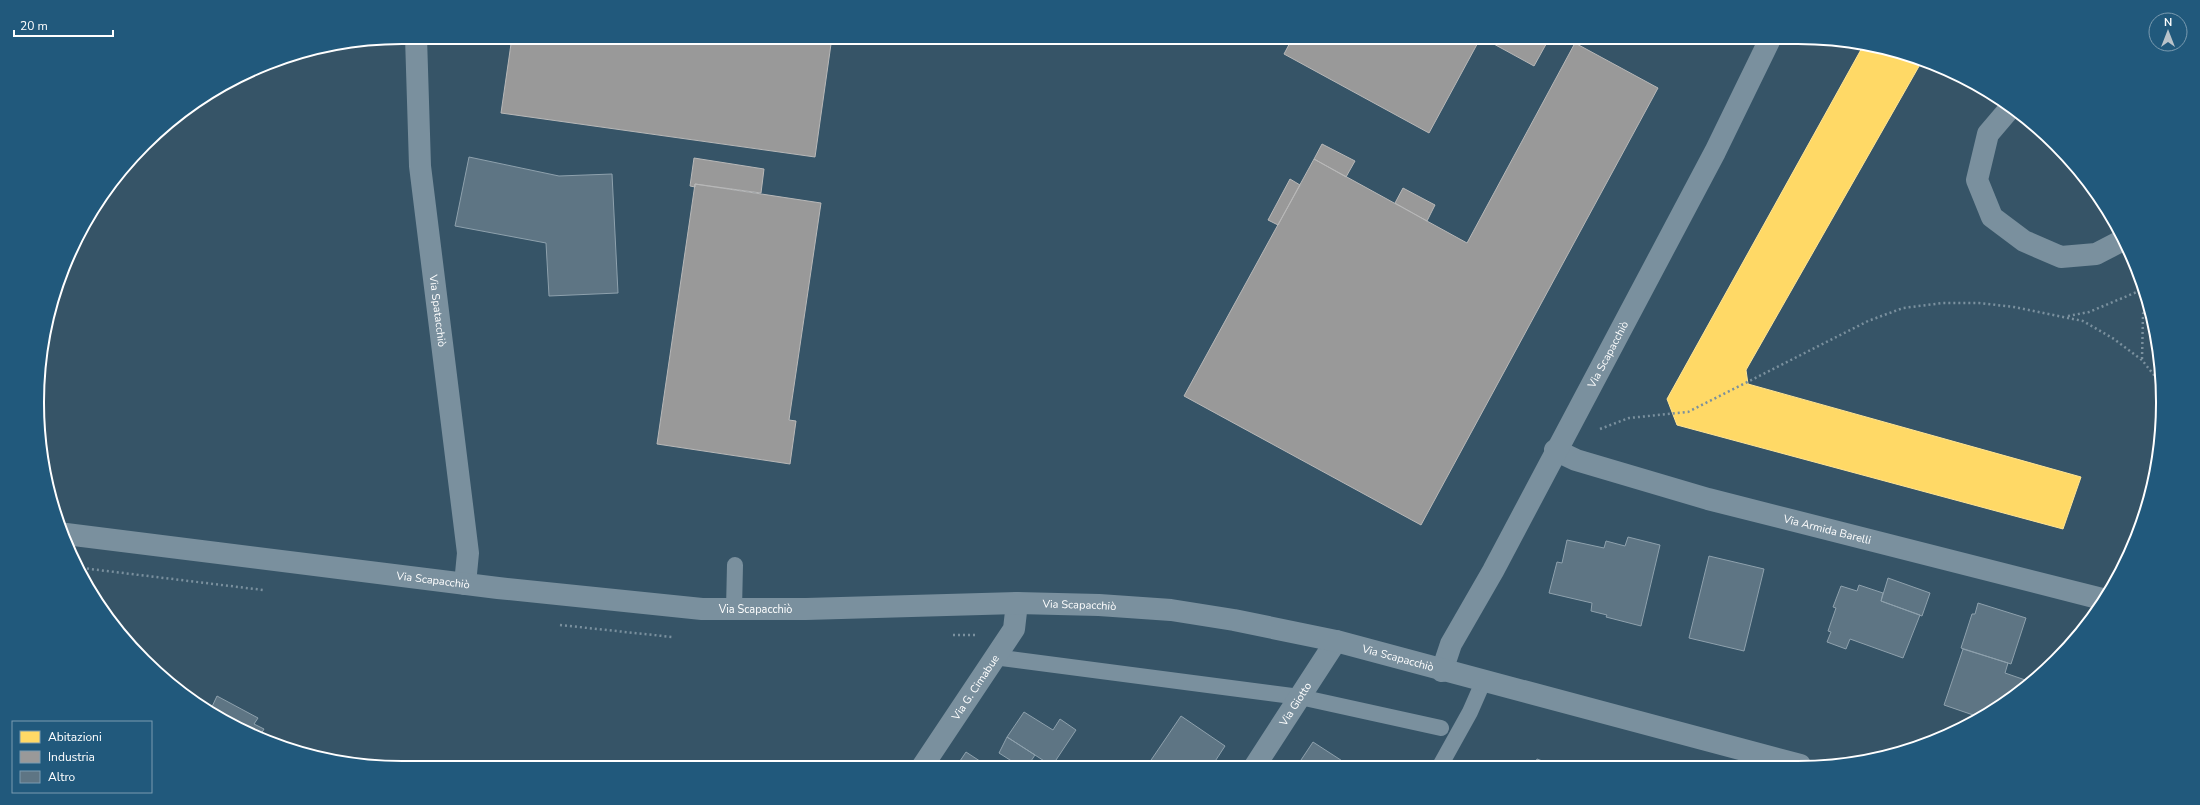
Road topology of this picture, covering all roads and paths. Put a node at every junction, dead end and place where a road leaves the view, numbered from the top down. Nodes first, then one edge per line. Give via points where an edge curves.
1 (416, 44) edge
2 (1768, 44) edge
3 (2007, 111) edge
4 (2118, 242) edge
5 (2138, 291) edge
6 (2144, 311) edge
7 (2065, 316) junction
8 (2142, 360) junction
9 (2155, 376) edge
10 (1555, 450) junction
11 (1576, 460) junction
12 (69, 534) edge
13 (735, 565) dead end
14 (465, 584) junction
15 (2098, 598) edge
16 (1017, 603) junction
17 (734, 609) junction
18 (1336, 642) junction
19 (994, 657) junction
20 (1442, 670) junction
21 (1484, 680) junction
22 (1300, 697) junction
23 (1441, 728) dead end
24 (926, 761) edge
25 (1258, 761) edge
26 (1443, 761) edge
27 (1785, 761) edge

1 - 14 street, Via Spatacchiò via 420,166 468,553
2 - 10 street, Via Scapacchiò via 1715,152
3 - 4 street via 1988,134 1977,180 1992,217 2024,241 2061,257 2096,254
5 - 7 path via 2089,312
6 - 8 path
7 - 8 path via 2083,320
7 - 11 path via 1980,303 1943,303 1903,308 1868,320 1688,412 1630,418 1586,434
8 - 9 path
10 - 11 street, Via Armida Barelli
10 - 20 street, Via Scapacchiò via 1493,571 1451,644
11 - 15 street, Via Armida Barelli via 1708,498
12 - 14 street, Via Scapacchiò
13 - 17 lane
14 - 17 street, Via Scapacchiò via 702,609
16 - 17 street, Via Scapacchiò
16 - 18 street, Via Scapacchiò via 1171,610 1234,620
16 - 19 street, Via G. Cimabue via 1014,629
18 - 20 street, Via Scapacchiò
18 - 22 street, Via Giotto
19 - 22 lane
19 - 24 street, Via G. Cimabue
20 - 21 street, Via Scapacchiò
21 - 26 lane via 1470,712
21 - 27 street, Via Scapacchiò
22 - 23 lane
22 - 25 street, Via Giotto

